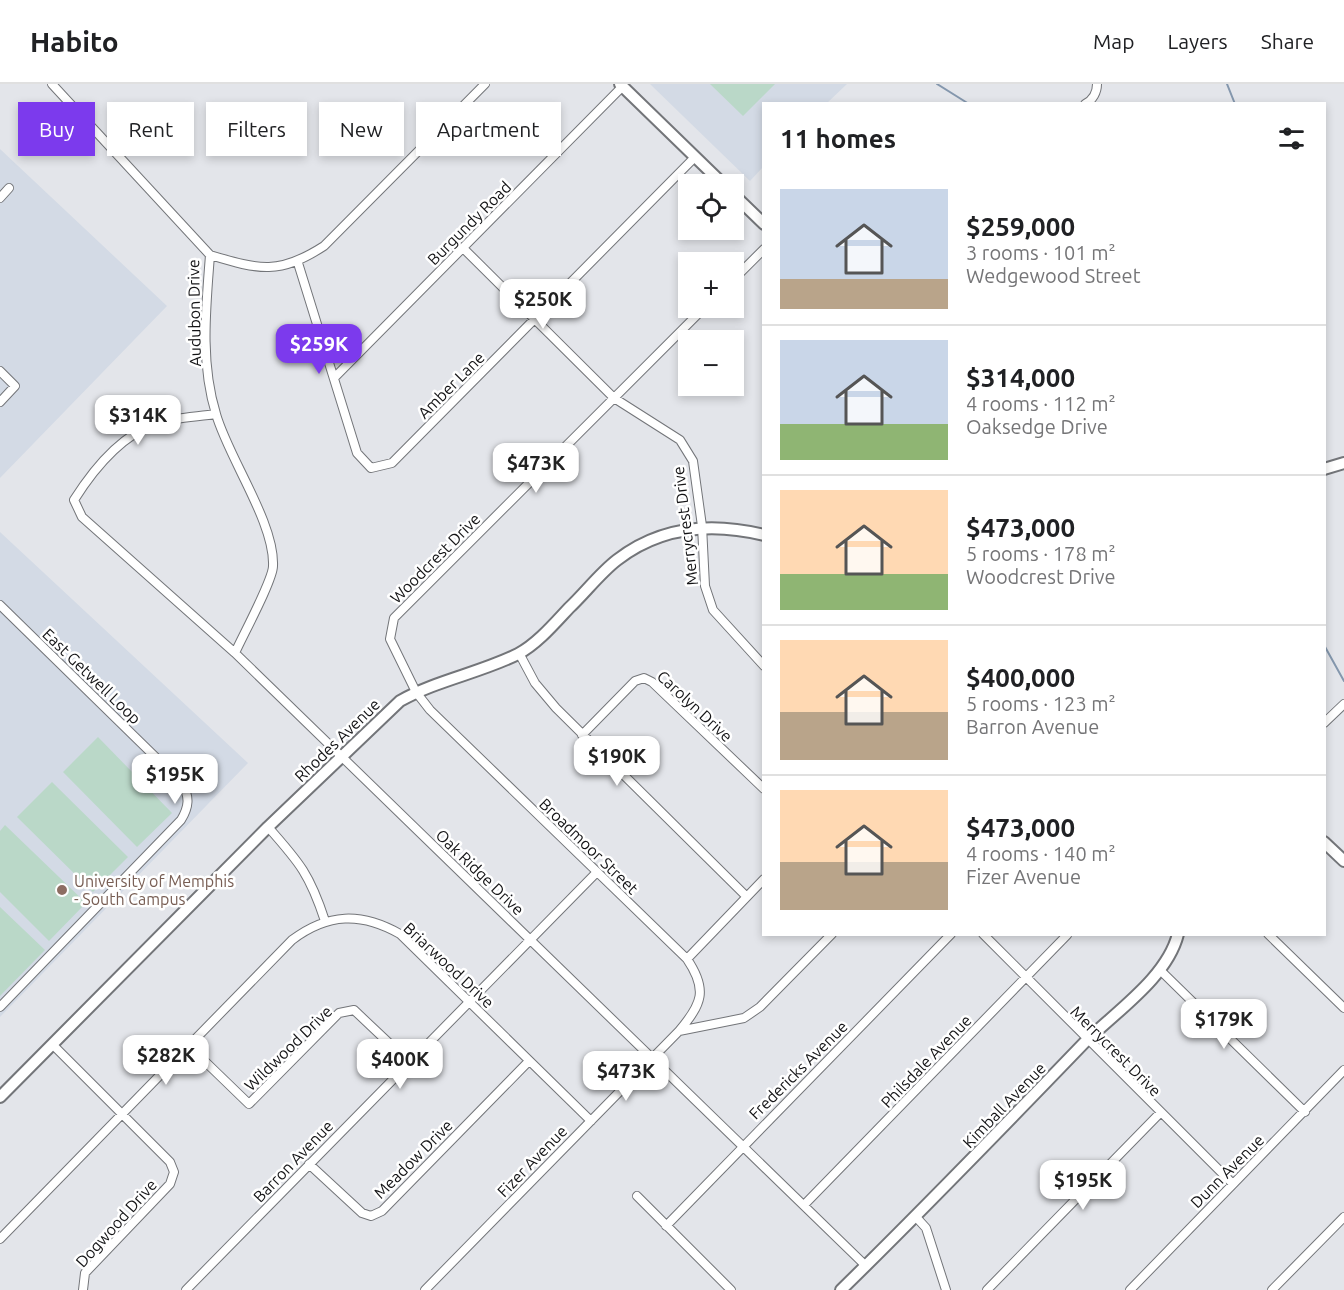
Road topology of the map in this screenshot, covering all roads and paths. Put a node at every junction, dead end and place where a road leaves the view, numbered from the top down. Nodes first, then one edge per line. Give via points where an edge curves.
1 (52, 84) edge
2 (485, 84) edge
3 (622, 85) edge
4 (1097, 87) edge
5 (1090, 102) edge
6 (696, 157) junction
7 (713, 174) edge
8 (9, 189) dead end
9 (0, 198) edge
10 (744, 205) edge
11 (762, 222) edge
12 (463, 248) junction
13 (762, 251) edge
14 (210, 255) junction
15 (298, 263) junction
16 (744, 269) edge
17 (694, 318) edge
18 (535, 320) junction
19 (0, 371) edge
20 (334, 378) junction
21 (614, 398) junction
22 (0, 402) edge
23 (216, 414) junction
24 (1344, 463) edge
25 (1326, 469) edge
26 (702, 526) junction
27 (762, 535) edge
28 (0, 605) edge
29 (235, 653) junction
30 (519, 653) junction
31 (762, 664) edge
32 (416, 692) junction
33 (1343, 704) edge
34 (1326, 721) edge
35 (582, 735) junction
36 (342, 756) junction
37 (762, 787) edge
38 (268, 827) junction
39 (1326, 844) edge
40 (1344, 861) edge
41 (597, 872) junction
42 (762, 881) edge
43 (746, 896) junction
44 (325, 921) junction
45 (830, 936) edge
46 (949, 936) edge
47 (985, 936) edge
48 (1066, 936) edge
49 (1178, 936) edge
50 (1270, 936) edge
51 (531, 940) junction
52 (687, 959) junction
53 (1160, 970) junction
54 (1025, 978) junction
55 (468, 1000) junction
56 (0, 1007) edge
57 (1344, 1008) edge
58 (679, 1031) junction
59 (1087, 1041) junction
60 (53, 1045) junction
61 (188, 1045) junction
62 (652, 1057) junction
63 (529, 1061) junction
64 (409, 1062) junction
65 (1344, 1070) edge
66 (0, 1097) edge
67 (122, 1112) junction
68 (1305, 1112) junction
69 (1160, 1113) junction
70 (591, 1120) junction
71 (742, 1146) junction
72 (309, 1164) junction
73 (1233, 1184) junction
74 (637, 1196) dead end
75 (804, 1205) junction
76 (916, 1217) junction
77 (1344, 1217) edge
78 (666, 1226) junction
79 (0, 1239) edge
80 (866, 1266) junction
81 (83, 1290) edge
82 (186, 1290) edge
83 (425, 1290) edge
84 (731, 1290) edge
85 (841, 1290) edge
86 (946, 1290) edge
87 (987, 1290) edge
88 (1130, 1290) edge
89 (1272, 1290) edge

1 - 14 street, Audubon Drive
2 - 15 street via 324,246
3 - 6 main road
3 - 12 street, Burgundy Road
4 - 5 street
6 - 7 main road
6 - 18 street, Amber Lane
8 - 9 street
10 - 11 main road
12 - 18 street, Merrycrest Drive
12 - 20 street, Burgundy Road
13 - 16 street
14 - 15 street via 252,267
14 - 23 street, Audubon Drive via 205,327
15 - 20 street
17 - 21 street, Woodcrest Drive
18 - 20 street, Amber Lane via 392,463 371,468 357,453
18 - 21 street, Merrycrest Drive
19 - 22 street via 15,386
21 - 26 street, Merrycrest Drive via 680,440 693,461
21 - 32 street, Woodcrest Drive via 394,618 390,639
23 - 29 street, Audubon Drive via 271,542 273,568
23 - 29 street, Oak Ridge Drive via 156,423 129,436 88,478 74,500 82,517
24 - 25 main road
26 - 27 main road, Rhodes Avenue via 741,529
26 - 30 main road, Rhodes Avenue via 649,540 617,560 552,626
26 - 31 street, Merrycrest Drive via 705,586 713,610
28 - 56 street, East Getwell Loop via 182,783 188,801 182,820
29 - 36 street, Oak Ridge Drive
30 - 32 main road, Rhodes Avenue
30 - 35 street via 535,683
32 - 36 main road, Rhodes Avenue via 383,715
32 - 41 street, Broadmoor Street
33 - 34 street
35 - 37 street, Carolyn Drive via 635,681 644,678
35 - 43 street
36 - 38 main road, Rhodes Avenue
36 - 51 street, Oak Ridge Drive
38 - 44 street via 312,881
38 - 60 main road, Rhodes Avenue
39 - 40 main road
41 - 51 street, Barron Avenue
41 - 52 street, Broadmoor Street
42 - 43 street
43 - 52 street
44 - 55 street, Briarwood Drive via 356,918 390,928
44 - 61 street via 292,940
45 - 58 street via 760,1007 744,1017
46 - 71 street, Fredericks Avenue
47 - 54 street, Merrycrest Drive
48 - 54 street, Philsdale Avenue
49 - 53 main road, Kimball Avenue via 1174,950
50 - 57 street
51 - 55 street, Barron Avenue
51 - 62 street, Oak Ridge Drive
52 - 58 street, Broadmoor Street via 698,976 701,990 694,1013
53 - 59 main road, Kimball Avenue
53 - 68 street
54 - 59 street, Merrycrest Drive
54 - 75 street, Philsdale Avenue
55 - 63 street, Briarwood Drive
55 - 64 street, Barron Avenue
58 - 62 street, Fizer Avenue
59 - 69 street, Merrycrest Drive
59 - 76 main road, Kimball Avenue
60 - 66 main road, Rhodes Avenue
60 - 67 street, Dogwood Drive
61 - 64 street, Wildwood Drive via 249,1104 339,1013 354,1010
61 - 67 street
62 - 70 street, Fizer Avenue
62 - 71 street, Oak Ridge Drive
63 - 70 street, Briarwood Drive
63 - 72 street, Meadow Drive via 382,1211 371,1216 362,1213
64 - 72 street, Barron Avenue
65 - 68 street, Dunn Avenue
67 - 79 street
67 - 81 street, Dogwood Drive via 170,1162 174,1172 170,1184 85,1273
68 - 73 street, Dunn Avenue
69 - 73 street, Merrycrest Drive
69 - 87 street
70 - 83 street, Fizer Avenue
71 - 75 street, Oak Ridge Drive
71 - 78 street, Fredericks Avenue
72 - 82 street, Barron Avenue
73 - 88 street, Dunn Avenue
74 - 78 street
75 - 80 street, Oak Ridge Drive
76 - 80 main road, Kimball Avenue
76 - 86 street via 926,1228
77 - 89 street
78 - 84 street
80 - 85 main road, Kimball Avenue

